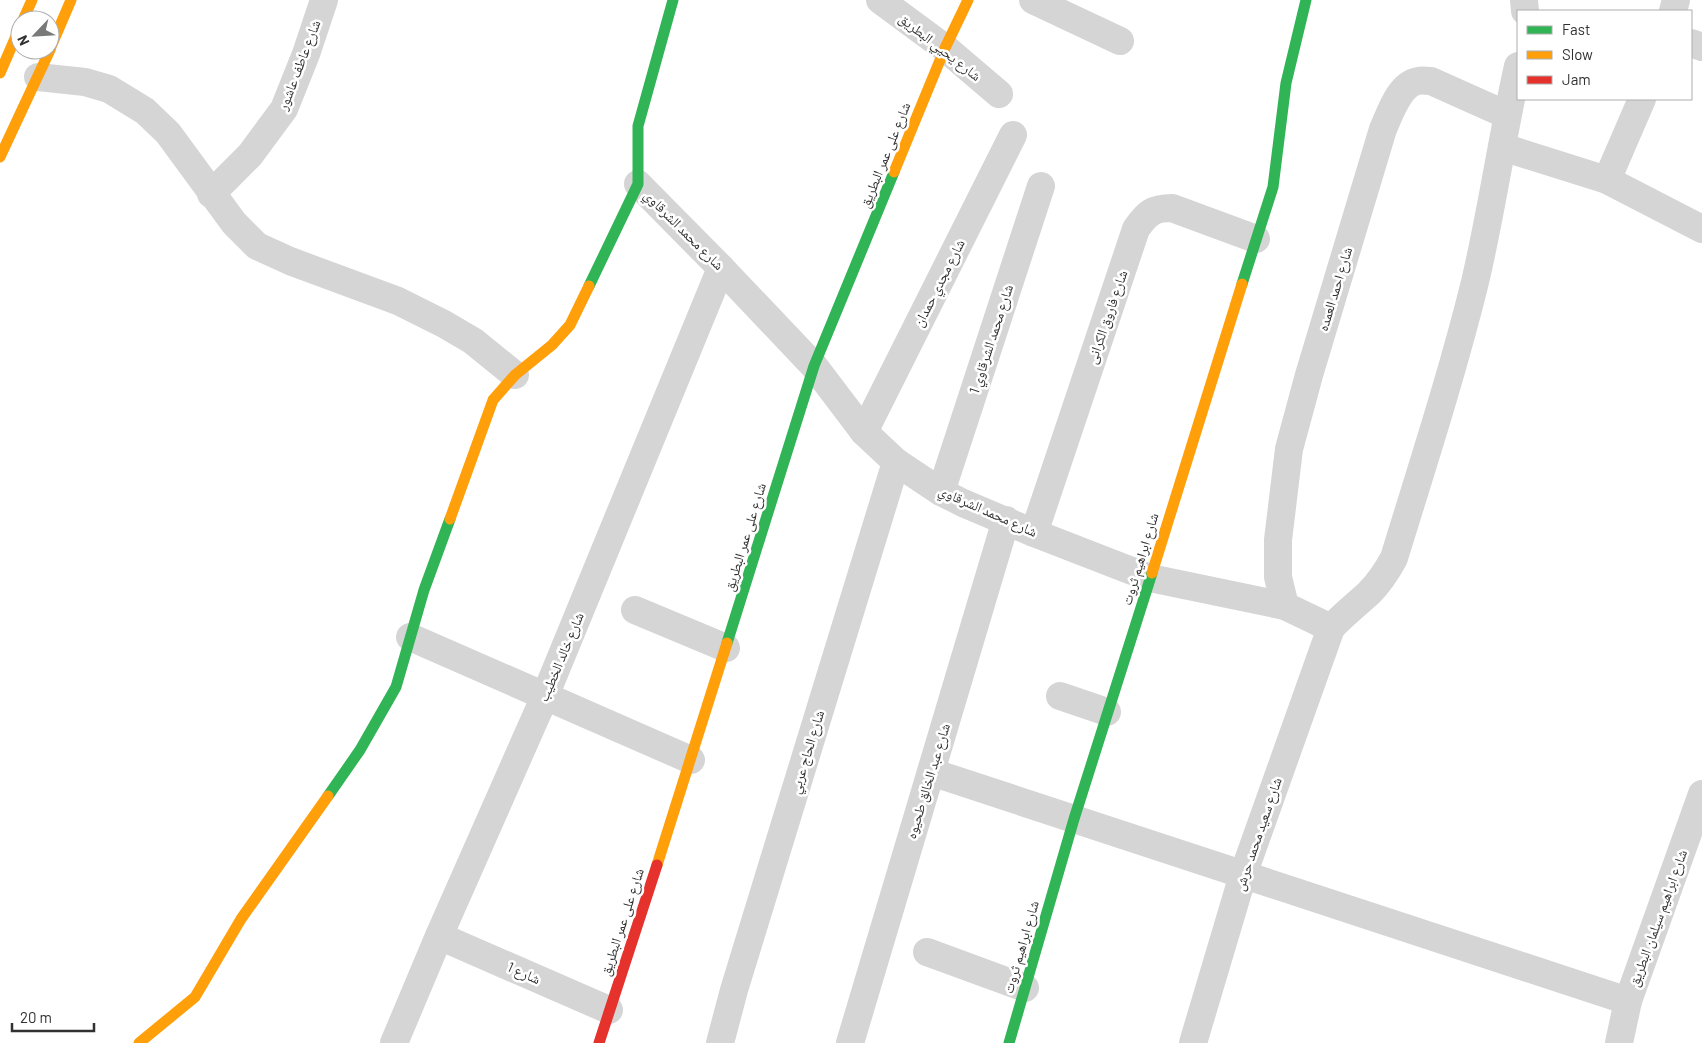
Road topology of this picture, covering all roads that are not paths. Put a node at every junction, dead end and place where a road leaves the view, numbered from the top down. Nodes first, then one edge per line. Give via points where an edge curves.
1 (71, 0) edge
2 (324, 0) edge
3 (673, 0) edge
4 (880, 0) edge
5 (968, 0) edge
6 (1033, 0) edge
7 (1306, 0) edge
8 (60, 26) edge
9 (1120, 41) dead end
10 (945, 48) junction
11 (10, 50) edge
12 (46, 60) edge
13 (1517, 70) edge
14 (0, 73) edge
15 (38, 77) junction
16 (999, 94) dead end
17 (1642, 100) edge
18 (1507, 115) junction
19 (1013, 135) dead end
20 (1502, 147) junction
21 (0, 157) edge
22 (1607, 180) junction
23 (638, 184) junction
24 (1041, 186) dead end
25 (211, 194) junction
26 (1702, 228) edge
27 (1256, 239) junction
28 (721, 268) junction
29 (814, 366) junction
30 (514, 375) junction
31 (864, 432) junction
32 (896, 462) junction
33 (941, 492) junction
34 (1006, 520) junction
35 (1034, 533) junction
36 (1150, 578) junction
37 (1285, 606) junction
38 (635, 610) dead end
39 (1332, 628) junction
40 (410, 637) junction
41 (726, 648) junction
42 (545, 696) junction
43 (1060, 696) dead end
44 (1108, 712) junction
45 (691, 760) junction
46 (931, 772) junction
47 (1702, 794) edge
48 (1074, 819) junction
49 (1243, 874) junction
50 (439, 936) junction
51 (927, 952) dead end
52 (1025, 988) junction
53 (1628, 1001) junction
54 (609, 1010) junction
55 (139, 1043) edge
56 (394, 1043) edge
57 (599, 1043) edge
58 (720, 1043) edge
59 (850, 1043) edge
60 (1009, 1043) edge
61 (1193, 1043) edge
62 (1619, 1043) edge

1 - 8 main road
2 - 25 street, شارع عاطف عاشور via 284,109 250,155
3 - 23 main road via 638,126
4 - 10 street, شارع يحيي البطريق
5 - 10 main road, شارع على عمر البطريق
6 - 9 street
7 - 27 main road, شارع ابراهيم ثروت via 1286,82 1273,187
10 - 16 street, شارع يحيي البطريق
10 - 29 main road, شارع على عمر البطريق
11 - 14 main road
12 - 15 main road
13 - 18 street
15 - 21 main road
15 - 25 street via 85,82 109,89 145,111 168,133
17 - 22 street
18 - 20 street
18 - 37 street, شارع احمد العمده via 1430,81 1417,81 1404,89 1383,129 1289,449 1278,540 1278,577
19 - 31 street, شارع مجدي حمدان
20 - 22 street
20 - 39 street via 1470,300 1442,404 1394,558 1370,592
22 - 26 street
23 - 28 street, شارع محمد الشرقاوي
23 - 30 main road via 570,325
24 - 33 street, شارع محمد الشرقاوي 1
25 - 30 street via 234,224 258,246 398,301 444,324 473,341
27 - 35 street, شارع فاروق الكرانى via 1172,208 1161,208 1146,215 1136,229
27 - 36 main road, شارع ابراهيم ثروت
28 - 29 street, شارع محمد الشرقاوي
28 - 42 street, شارع خالد الخطيب
29 - 31 street, شارع محمد الشرقاوي
29 - 41 main road, شارع على عمر البطريق
30 - 40 main road via 493,400
31 - 32 street, شارع محمد الشرقاوي
32 - 33 street, شارع محمد الشرقاوي
32 - 58 street, شارع الحاج عربي
33 - 34 street, شارع محمد الشرقاوي
34 - 35 street, شارع محمد الشرقاوي
34 - 46 street, شارع عبد الخالق طحيوه
35 - 36 street, شارع محمد الشرقاوي
36 - 37 street, شارع محمد الشرقاوي
36 - 44 main road, شارع ابراهيم ثروت
37 - 39 street, شارع محمد الشرقاوي
38 - 41 street
39 - 49 street, شارع سعيد محمد حرش
40 - 42 street
40 - 55 main road via 396,687 360,750 241,919 195,997
41 - 45 main road, شارع على عمر البطريق
42 - 45 street
42 - 50 street, شارع خالد الخطيب
43 - 44 street
44 - 48 main road, شارع ابراهيم ثروت
45 - 54 main road, شارع على عمر البطريق
46 - 48 street
46 - 59 street, شارع عبد الخالق طحيوه
47 - 53 street, شارع ابراهيم سيلمان البطريق
48 - 49 street
48 - 52 main road, شارع ابراهيم ثروت
49 - 53 street
49 - 61 street, شارع سعيد محمد حرش
50 - 54 street, شارع 1
50 - 56 street, شارع خالد الخطيب
51 - 52 street
52 - 60 main road, شارع ابراهيم ثروت
53 - 62 street, شارع ابراهيم سيلمان البطريق
54 - 57 main road, شارع على عمر البطريق

